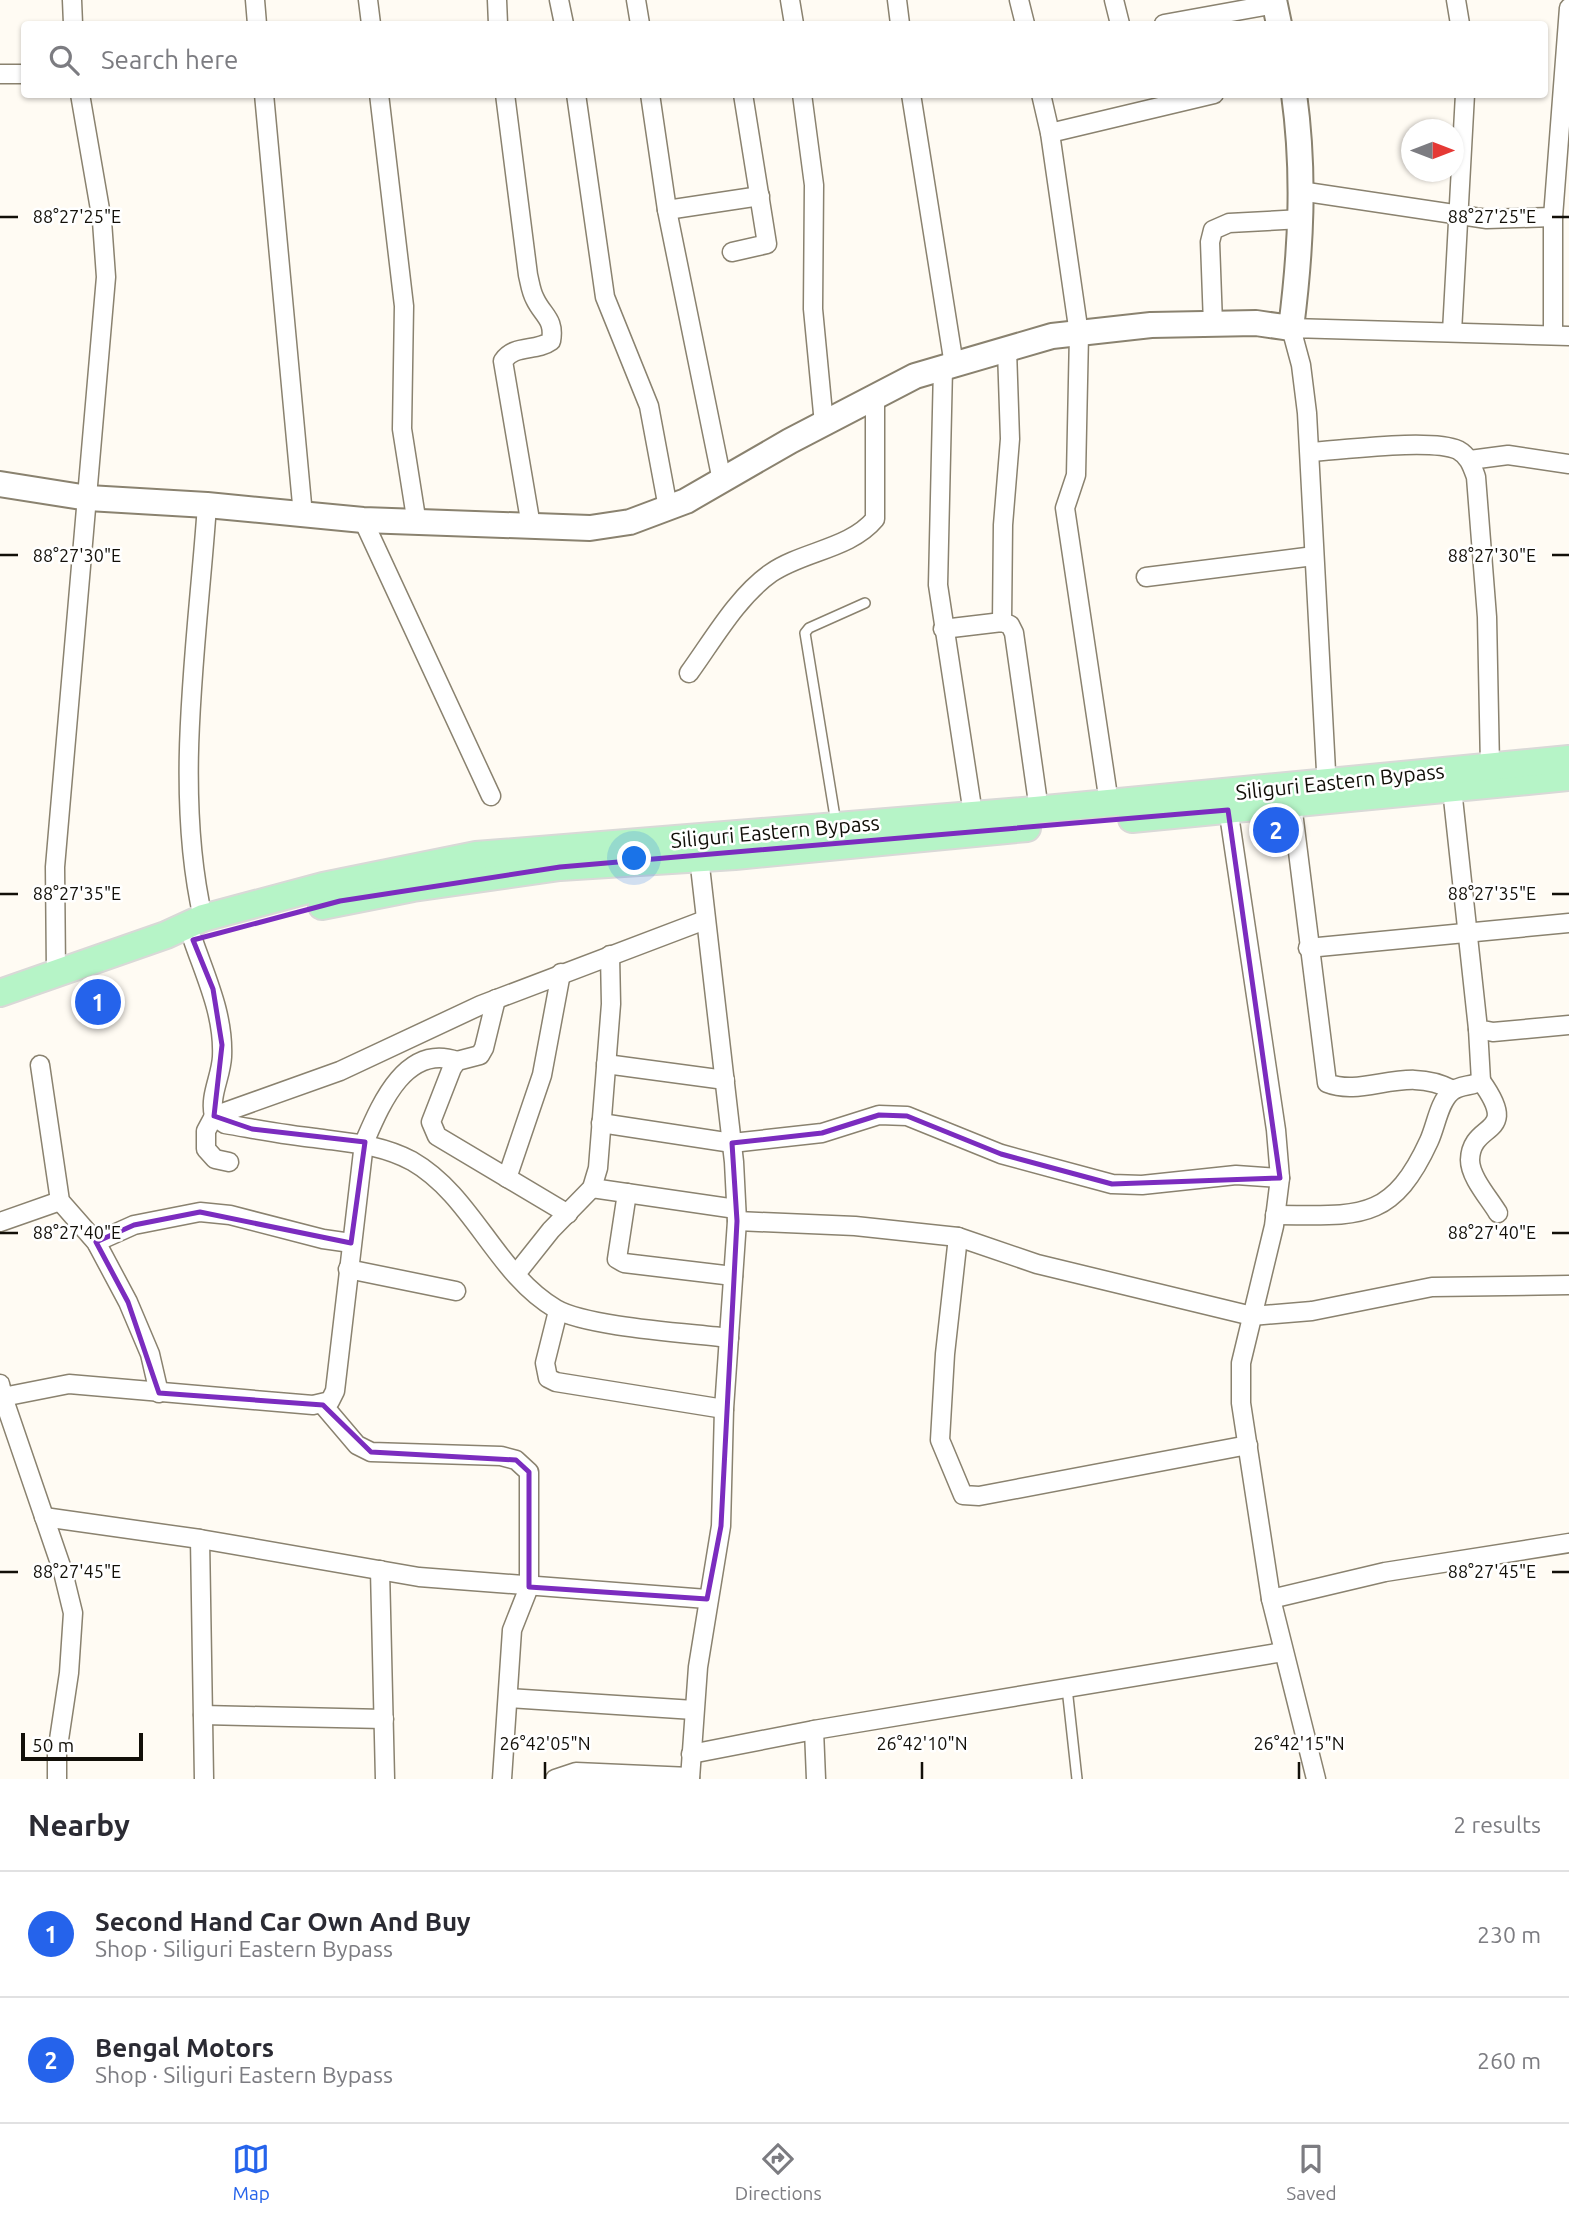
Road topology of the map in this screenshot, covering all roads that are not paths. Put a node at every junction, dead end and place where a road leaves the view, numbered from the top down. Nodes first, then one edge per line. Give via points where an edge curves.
1 (72, 0) edge
2 (255, 0) edge
3 (368, 0) edge
4 (497, 0) edge
5 (559, 0) edge
6 (636, 0) edge
7 (790, 0) edge
8 (897, 0) edge
9 (1019, 0) edge
10 (1114, 0) edge
11 (1456, 0) edge
12 (1569, 8) edge
13 (1276, 10) edge
14 (74, 21) edge
15 (257, 21) edge
16 (371, 21) edge
17 (498, 21) edge
18 (563, 21) edge
19 (640, 21) edge
20 (794, 21) edge
21 (900, 21) edge
22 (1024, 21) edge
23 (1119, 21) edge
24 (1188, 21) edge
25 (1460, 21) edge
26 (21, 74) edge
27 (0, 75) edge
28 (81, 98) edge
29 (264, 98) edge
30 (379, 98) edge
31 (506, 98) edge
32 (577, 98) edge
33 (651, 98) edge
34 (744, 98) edge
35 (803, 98) edge
36 (912, 98) edge
37 (1042, 98) edge
38 (1180, 98) edge
39 (1295, 98) edge
40 (1465, 98) edge
41 (1138, 103) edge
42 (1050, 133) junction
43 (1300, 191) junction
44 (760, 196) junction
45 (667, 210) junction
46 (1458, 215) junction
47 (1553, 217) junction
48 (1302, 219) junction
49 (732, 251) dead end
50 (1213, 324) junction
51 (1291, 328) junction
52 (1452, 332) junction
53 (1079, 334) junction
54 (1561, 336) edge
55 (1007, 350) junction
56 (948, 367) junction
57 (875, 398) junction
58 (824, 424) junction
59 (1310, 452) junction
60 (1470, 460) junction
61 (1569, 464) edge
62 (722, 481) junction
63 (0, 484) edge
64 (88, 499) junction
65 (207, 505) junction
66 (668, 508) junction
67 (303, 515) junction
68 (363, 520) junction
69 (418, 524) junction
70 (531, 526) junction
71 (1314, 556) junction
72 (1146, 577) dead end
73 (865, 603) dead end
74 (1002, 622) junction
75 (943, 629) junction
76 (689, 673) dead end
77 (1569, 759) edge
78 (1490, 766) junction
79 (1569, 777) edge
80 (1452, 789) junction
81 (1327, 791) junction
82 (491, 796) dead end
83 (1227, 801) junction
84 (1110, 803) junction
85 (1292, 804) junction
86 (1039, 810) junction
87 (972, 814) junction
88 (837, 827) junction
89 (698, 847) junction
90 (705, 920) junction
91 (1569, 923) edge
92 (198, 929) junction
93 (1466, 934) junction
94 (1308, 947) junction
95 (610, 955) junction
96 (56, 973) junction
97 (561, 973) junction
98 (0, 993) edge
99 (496, 999) junction
100 (0, 1011) edge
101 (1569, 1025) edge
102 (1478, 1029) junction
103 (457, 1061) junction
104 (606, 1064) junction
105 (40, 1065) dead end
106 (725, 1080) junction
107 (1481, 1082) junction
108 (1453, 1090) junction
109 (214, 1116) junction
110 (601, 1124) junction
111 (365, 1143) junction
112 (732, 1143) junction
113 (229, 1161) dead end
114 (507, 1178) junction
115 (1280, 1178) junction
116 (592, 1188) junction
117 (627, 1193) junction
118 (60, 1201) junction
119 (1498, 1213) dead end
120 (568, 1214) junction
121 (737, 1215) junction
122 (1274, 1221) junction
123 (0, 1222) edge
124 (86, 1231) junction
125 (958, 1237) junction
126 (351, 1243) junction
127 (348, 1269) junction
128 (1263, 1269) dead end
129 (516, 1275) junction
130 (733, 1276) junction
131 (1569, 1285) edge
132 (456, 1291) dead end
133 (558, 1311) junction
134 (1252, 1316) junction
135 (729, 1338) junction
136 (2, 1391) edge
137 (159, 1393) junction
138 (323, 1405) junction
139 (724, 1409) junction
140 (1248, 1445) junction
141 (44, 1517) junction
142 (200, 1539) junction
143 (1569, 1544) edge
144 (380, 1570) junction
145 (529, 1587) junction
146 (707, 1599) junction
147 (1271, 1599) junction
148 (1283, 1652) junction
149 (1067, 1688) junction
150 (508, 1698) junction
151 (694, 1710) junction
152 (203, 1716) junction
153 (384, 1719) junction
154 (814, 1730) junction
155 (691, 1755) junction
156 (690, 1778) edge
157 (57, 1779) edge
158 (204, 1779) edge
159 (385, 1779) edge
160 (502, 1779) edge
161 (555, 1779) edge
162 (816, 1779) edge
163 (1077, 1779) edge
164 (1316, 1779) edge

1 - 14 street
2 - 15 street
3 - 16 street
4 - 17 street
5 - 18 street
6 - 19 street
7 - 20 street
8 - 21 street
9 - 22 street
10 - 23 street
11 - 25 street
12 - 47 street
13 - 24 street
26 - 27 street
28 - 64 street via 102,220 106,277
29 - 67 street
30 - 69 street via 404,306 402,429
31 - 70 street via 528,275 533,296 553,331 545,345 514,351 503,361
32 - 66 street via 605,297 649,405
33 - 45 street
34 - 44 street
35 - 58 street via 814,185 813,309
36 - 56 street
37 - 42 street
38 - 41 street
39 - 43 street
40 - 46 street
41 - 42 street
42 - 53 street
43 - 46 street
43 - 48 street
44 - 45 street
44 - 49 street via 767,244
45 - 62 street
46 - 47 street
46 - 52 street
47 - 54 street
48 - 50 street via 1229,223 1213,230
48 - 51 street
50 - 51 street
50 - 53 street via 1151,325
51 - 52 street
51 - 59 street via 1301,365
52 - 54 street
53 - 55 street
53 - 84 street via 1076,475 1065,508
55 - 56 street
55 - 74 street via 1010,439
56 - 57 street via 915,376
56 - 75 street via 938,585
57 - 58 street
57 - 76 street via 875,519 864,531 769,574 737,607
58 - 62 street
59 - 60 street via 1432,446 1458,450
59 - 71 street
60 - 61 street via 1508,455
60 - 78 street via 1476,477 1487,617
62 - 66 street
63 - 64 street
64 - 65 street
64 - 96 street via 55,867
65 - 67 street
65 - 92 street via 189,759 189,831
66 - 70 street via 604,526
67 - 68 street
68 - 69 street
68 - 82 street
69 - 70 street
71 - 72 street
71 - 81 street
73 - 88 lane via 805,633
74 - 75 street
74 - 86 street via 1014,633
75 - 87 street
77 - 78 main road, Siliguri Eastern Bypass
78 - 81 main road, Siliguri Eastern Bypass
79 - 80 main road, Siliguri Eastern Bypass
80 - 81 main road, Siliguri Eastern Bypass
80 - 93 street
81 - 83 main road, Siliguri Eastern Bypass
81 - 85 main road, Siliguri Eastern Bypass
83 - 84 main road, Siliguri Eastern Bypass
83 - 85 main road, Siliguri Eastern Bypass
83 - 89 main road, Siliguri Eastern Bypass
83 - 115 street
84 - 86 main road, Siliguri Eastern Bypass
85 - 94 street
86 - 87 main road, Siliguri Eastern Bypass
87 - 88 main road, Siliguri Eastern Bypass
88 - 89 main road, Siliguri Eastern Bypass
89 - 90 street
89 - 92 main road, Siliguri Eastern Bypass via 562,857 323,887
90 - 95 street
90 - 106 street
91 - 93 street
92 - 96 main road, Siliguri Eastern Bypass
92 - 100 main road, Siliguri Eastern Bypass
92 - 109 street via 222,1045
93 - 94 street
93 - 102 street
94 - 108 street via 1326,1083 1343,1086 1426,1079
95 - 97 street
95 - 104 street
96 - 98 main road, Siliguri Eastern Bypass
97 - 99 street
97 - 114 street via 542,1075
99 - 103 street via 480,1055
99 - 109 street via 340,1071
101 - 102 street via 1493,1032
102 - 107 street
103 - 111 street via 439,1056 429,1059 396,1081
103 - 114 street via 431,1122 432,1130
104 - 106 street
104 - 110 street
105 - 118 street
106 - 112 street
107 - 108 street
107 - 119 street via 1495,1101 1497,1122 1474,1147 1471,1169
108 - 122 street via 1409,1178 1392,1198 1370,1211
109 - 111 street via 225,1124
109 - 113 street via 206,1131 206,1149 215,1159
110 - 112 street
110 - 116 street
111 - 126 street
111 - 129 street via 389,1150 435,1178
112 - 115 street via 822,1133 879,1115 907,1116 1001,1154 1112,1184 1236,1175
112 - 121 street
114 - 120 street
115 - 122 street
116 - 117 street
116 - 120 street
117 - 121 street
117 - 130 street via 617,1259
118 - 123 street
118 - 124 street
120 - 129 street
121 - 125 street
121 - 130 street
122 - 128 street
122 - 134 street
124 - 126 street via 200,1212
124 - 137 street via 128,1302 150,1354
125 - 134 street via 1037,1264
125 - 140 street via 940,1440 963,1495 979,1496
126 - 127 street
127 - 132 street
127 - 138 street via 335,1391
129 - 133 street
130 - 135 street
131 - 134 street via 1432,1287 1312,1311
133 - 135 street via 585,1319
133 - 139 street via 545,1363 548,1378
134 - 140 street via 1241,1363
135 - 139 street
136 - 137 street via 69,1384
136 - 141 street
137 - 138 street
138 - 145 street via 357,1445 371,1452 501,1456 524,1466 529,1472
139 - 146 street via 721,1526
140 - 147 street
141 - 142 street
141 - 157 street via 73,1613
142 - 144 street
142 - 152 street
143 - 147 street via 1385,1572
144 - 145 street
144 - 153 street
145 - 146 street
145 - 150 street via 512,1630
146 - 151 street
147 - 148 street
148 - 149 street
148 - 164 street
149 - 154 street
149 - 163 lane
150 - 151 street
150 - 160 street
151 - 155 street
152 - 153 street
152 - 158 street
153 - 159 street
154 - 155 street
154 - 162 street
155 - 156 street
156 - 161 street via 576,1772

